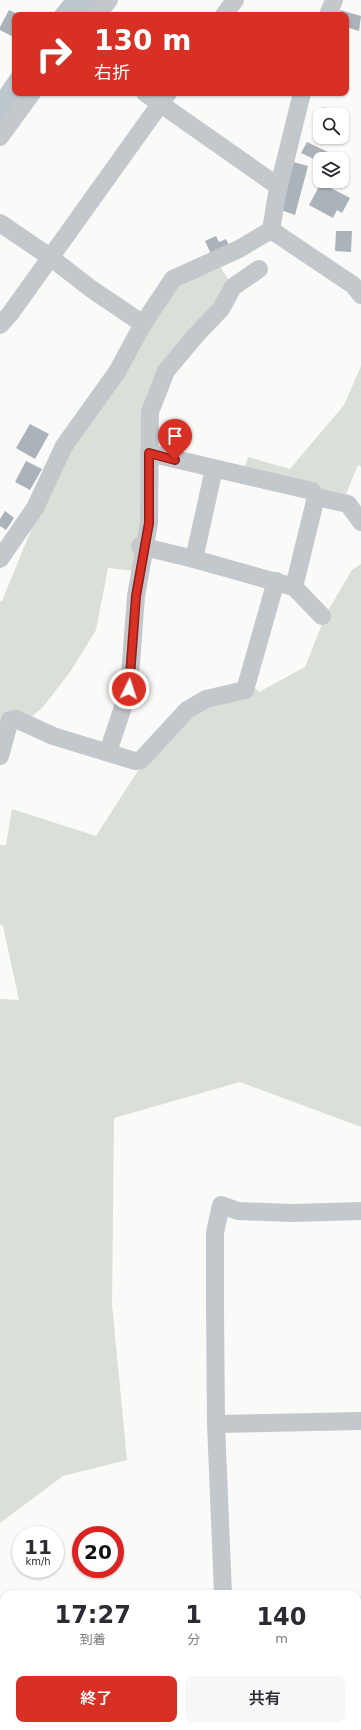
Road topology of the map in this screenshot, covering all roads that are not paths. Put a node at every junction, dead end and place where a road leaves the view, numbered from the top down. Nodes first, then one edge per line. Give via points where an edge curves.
1 (109, 0) edge
2 (235, 0) edge
3 (334, 0) edge
4 (99, 12) edge
5 (226, 12) edge
6 (329, 12) edge
7 (30, 96) edge
8 (158, 96) edge
9 (301, 96) edge
10 (0, 137) edge
11 (278, 187) junction
12 (0, 223) edge
13 (271, 230) junction
14 (50, 257) junction
15 (260, 268) dead end
16 (361, 295) edge
17 (143, 324) junction
18 (0, 325) edge
19 (149, 453) junction
20 (214, 469) junction
21 (316, 497) junction
22 (361, 522) edge
23 (142, 546) junction
24 (0, 559) edge
25 (194, 559) junction
26 (276, 581) junction
27 (294, 587) junction
28 (322, 616) dead end
29 (108, 752) junction
30 (0, 756) edge
31 (361, 1211) edge
32 (361, 1420) edge
33 (216, 1424) junction
34 (223, 1590) edge

1 - 4 street
2 - 5 street
3 - 6 street
7 - 10 street
8 - 11 street
8 - 14 street via 105,182
9 - 11 street
11 - 13 street
12 - 14 street
13 - 16 street via 353,285
13 - 17 street via 239,249 173,279
14 - 17 street
14 - 18 street
15 - 19 street via 233,287 221,309 196,334 166,371 150,412
17 - 24 street via 117,372 64,446 35,508
19 - 20 street
19 - 23 street via 149,523
20 - 21 street via 312,491
20 - 25 street
21 - 22 street via 348,504
21 - 27 street
23 - 25 street
23 - 29 street via 129,689
25 - 26 street
26 - 27 street
26 - 29 street via 245,690 206,699 187,710 141,760 135,761
27 - 28 street
29 - 30 street via 53,736 16,719 10,720
31 - 33 street via 245,1211 221,1205 215,1233
32 - 33 street
33 - 34 street

